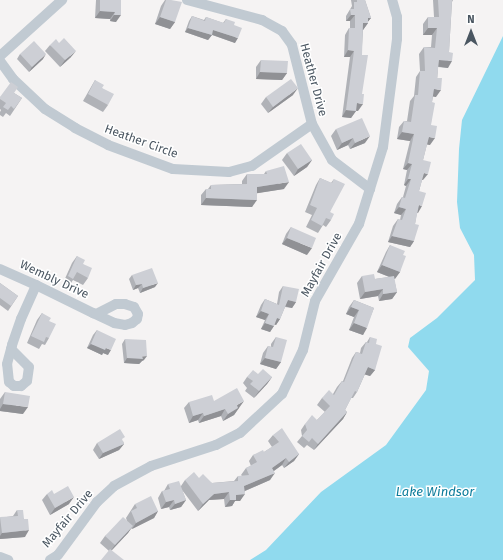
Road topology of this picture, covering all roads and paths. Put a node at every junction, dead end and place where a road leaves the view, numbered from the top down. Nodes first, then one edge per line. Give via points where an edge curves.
1 (62, 0) edge
2 (187, 0) edge
3 (392, 0) edge
4 (0, 56) edge
5 (0, 61) edge
6 (312, 124) junction
7 (370, 189) junction
8 (0, 269) edge
9 (36, 285) junction
10 (96, 314) dead end
11 (11, 349) dead end
12 (0, 557) edge
13 (8, 560) edge
14 (50, 560) edge

1 - 4 street
2 - 6 street, Heather Drive via 262,20 282,31 292,45
3 - 7 street, Mayfair Drive via 397,17 397,39 383,147
5 - 6 street, Heather Circle via 13,79 45,109 75,128 108,145 173,169 230,172 252,166
6 - 7 street, Heather Drive via 332,160
7 - 14 street, Mayfair Drive via 359,224 315,301 303,350 282,394 240,433 216,445 151,466 114,486 97,502 58,555
8 - 9 street, Wembly Drive
9 - 10 street, Wembly Drive
9 - 11 street
12 - 13 street

